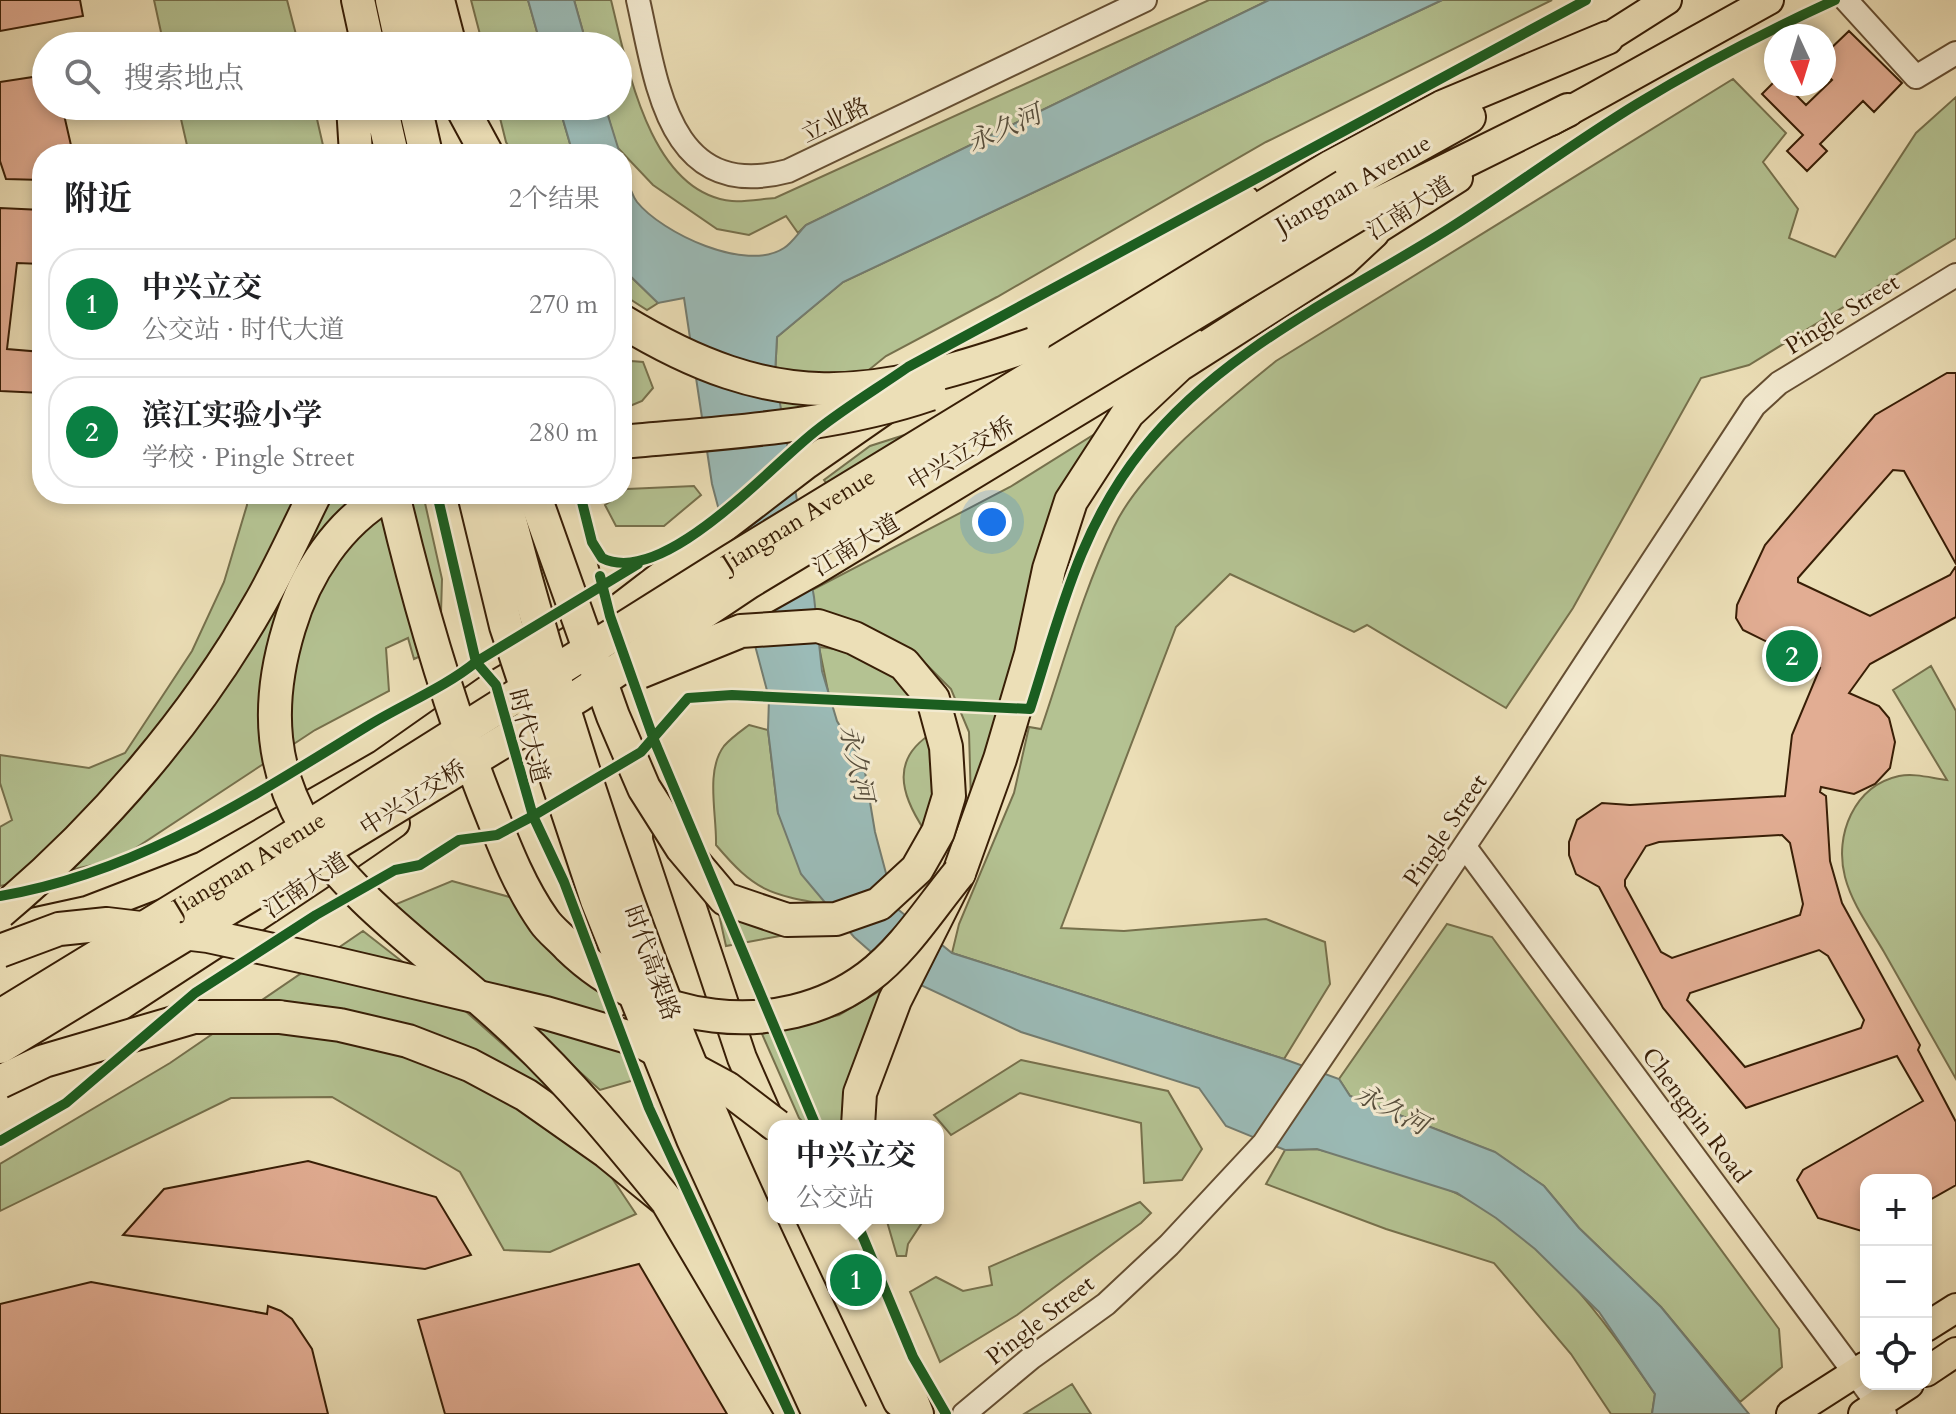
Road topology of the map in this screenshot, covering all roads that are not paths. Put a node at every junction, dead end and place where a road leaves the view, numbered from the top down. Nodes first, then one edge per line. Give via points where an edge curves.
1 (342, 0) edge
2 (358, 0) edge
3 (392, 0) edge
4 (414, 0) edge
5 (440, 0) edge
6 (638, 0) edge
7 (1145, 0) edge
8 (1667, 0) edge
9 (1769, 0) edge
10 (1846, 0) edge
11 (348, 32) edge
12 (365, 32) edge
13 (399, 32) edge
14 (428, 32) edge
15 (448, 32) edge
16 (1607, 38) junction
17 (1956, 53) edge
18 (1568, 110) joint
19 (354, 120) edge
20 (372, 120) edge
21 (384, 120) edge
22 (418, 120) edge
23 (469, 120) edge
24 (472, 120) edge
25 (355, 144) edge
26 (378, 144) edge
27 (390, 144) edge
28 (424, 144) edge
29 (478, 144) edge
30 (482, 144) edge
31 (1353, 199) junction
32 (1956, 275) edge
33 (632, 327) edge
34 (1033, 344) junction
35 (632, 441) edge
36 (310, 504) edge
37 (377, 504) edge
38 (393, 504) edge
39 (464, 504) edge
40 (476, 504) edge
41 (506, 504) edge
42 (537, 504) edge
43 (567, 504) edge
44 (597, 625) junction
45 (513, 677) junction
46 (614, 677) junction
47 (602, 686) edge
48 (602, 686) edge
49 (602, 686) edge
50 (602, 686) edge
51 (580, 695) junction
52 (529, 738) junction
53 (381, 765) junction
54 (404, 816) junction
55 (1465, 847) junction
56 (959, 873) junction
57 (0, 912) edge
58 (0, 930) edge
59 (0, 951) edge
60 (0, 1016) edge
61 (0, 1047) edge
62 (0, 1084) edge
63 (768, 1120) edge
64 (769, 1120) edge
65 (858, 1120) edge
66 (667, 1201) junction
67 (814, 1224) edge
68 (841, 1224) edge
69 (863, 1224) edge
70 (1956, 1308) edge
71 (1932, 1323) edge
72 (892, 1352) junction
73 (1956, 1352) edge
74 (1932, 1368) edge
75 (1860, 1369) edge
76 (1868, 1390) edge
77 (1901, 1390) edge
78 (1800, 1408) edge
79 (1875, 1411) edge
80 (793, 1414) edge
81 (800, 1414) edge
82 (819, 1414) edge
83 (851, 1414) edge
84 (903, 1414) edge
85 (917, 1414) edge
86 (964, 1414) edge

1 - 11 highway
2 - 12 highway
3 - 13 highway
4 - 14 highway
5 - 15 main road
6 - 7 street, 立业路 via 661,104 682,143 718,169 766,177
8 - 16 main road, Jiangnan Avenue
9 - 18 main road
10 - 17 street via 1916,77
16 - 31 highway, Jiangnan Avenue
16 - 44 main road, Jiangnan Avenue via 1357,138 942,370 807,464
18 - 31 highway, 中兴立交桥
19 - 25 highway
20 - 26 main road
21 - 27 highway
22 - 28 highway
23 - 30 highway, bridge
24 - 29 main road
31 - 34 highway
31 - 46 main road, 江南大道 via 814,571
31 - 51 highway, 中兴立交桥, bridge
31 - 56 highway via 1343,260 1179,365 1128,413 1071,501 1000,759
31 - 60 highway, Jiangnan Avenue, bridge via 732,560
32 - 55 street, Pingle Street via 1779,383 1754,406
33 - 34 highway, bridge via 673,352 728,374 827,391 893,385
34 - 35 highway, bridge via 936,392 894,406 777,428
36 - 57 highway, bridge via 260,603 200,693 61,861
37 - 66 highway, bridge via 317,561 278,663 276,751 301,821 335,872 513,1029 599,1117
38 - 56 highway, bridge via 433,648 506,852 544,922 583,960 627,990 677,1010 721,1017 784,1015 827,1002 902,947
39 - 45 main road, 时代大道 via 492,620
40 - 82 highway, 时代高架路, bridge via 506,626 597,900 698,1151
41 - 83 highway, 时代高架路, bridge via 541,637 675,1028
42 - 50 highway, bridge
43 - 44 main road
44 - 45 main road, Jiangnan Avenue
44 - 46 main road
45 - 52 main road, 时代大道
45 - 53 main road, Jiangnan Avenue
46 - 52 main road, 江南大道
46 - 63 main road via 742,1058
47 - 51 highway, bridge
48 - 49 highway, bridge via 741,631 818,626 854,638 904,664 933,699 946,747 949,796 938,832 917,869 879,904 836,919 787,920 725,899 682,848 644,788
51 - 61 highway, 中兴立交桥, bridge
52 - 54 main road, 江南大道
52 - 81 main road, 时代大道 via 549,806 665,1118
53 - 54 main road via 421,776
53 - 58 main road, Jiangnan Avenue via 204,866 87,911
54 - 62 main road, 江南大道 via 292,897
55 - 75 street, Chengpin Road
55 - 86 street, Pingle Street via 1264,1143 1106,1304
56 - 65 highway, bridge via 895,1000 860,1093
59 - 64 highway, bridge via 59,929 107,924 208,936 333,963 638,1040 727,1088
62 - 66 highway, bridge via 44,1061 194,1017 279,1017 340,1025 408,1041 526,1095
66 - 80 highway
67 - 84 main road
68 - 72 highway
69 - 72 highway
70 - 71 main road
72 - 85 highway
73 - 74 main road
75 - 78 main road
76 - 79 street, Chengpin Road
77 - 79 main road

